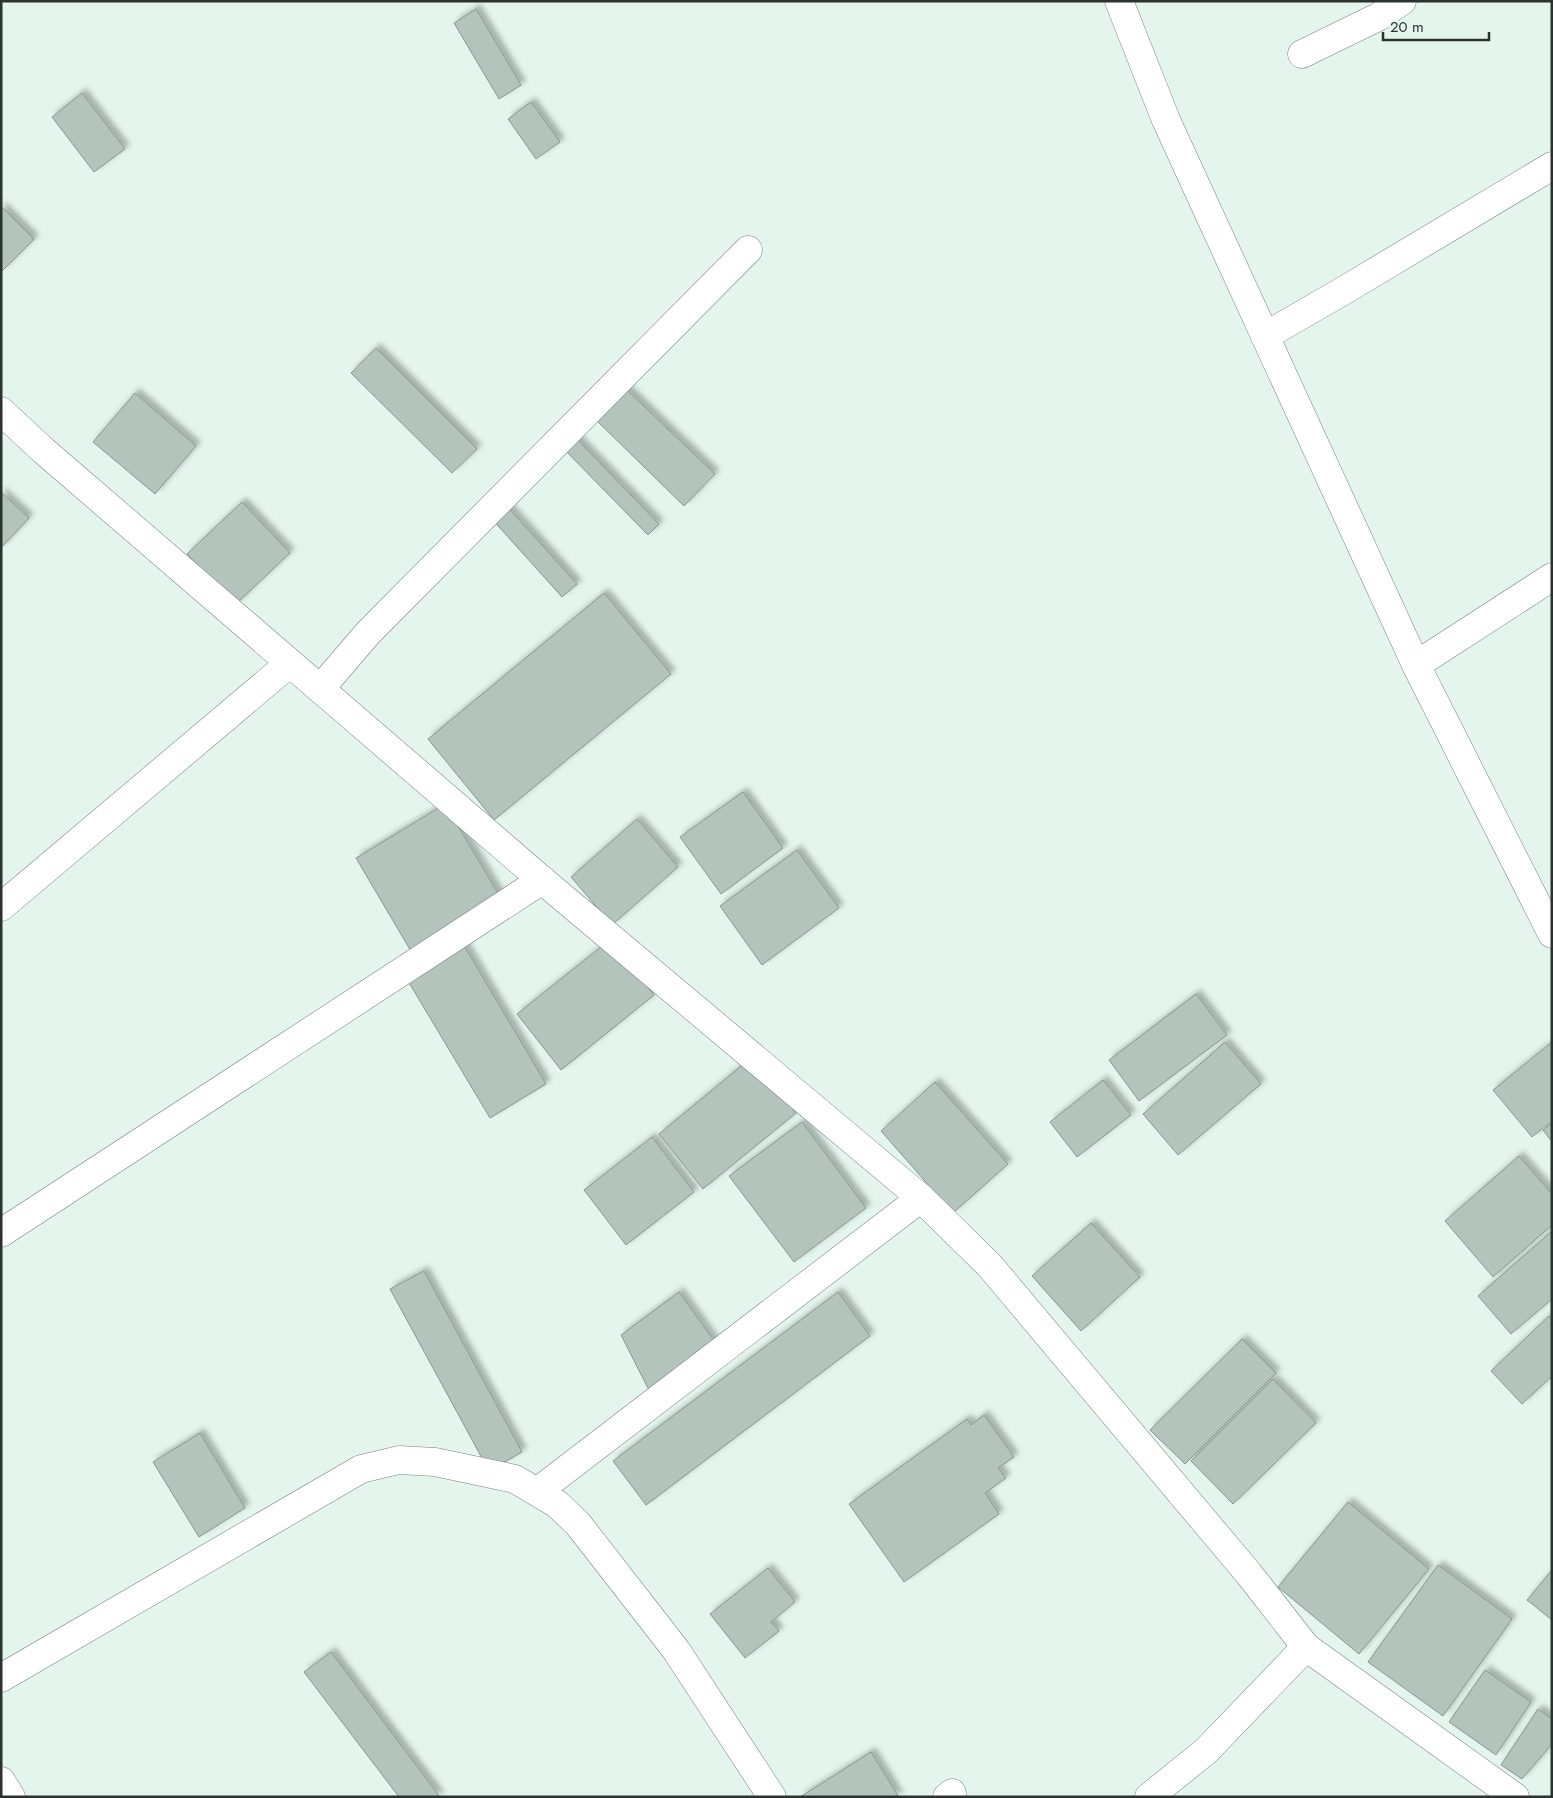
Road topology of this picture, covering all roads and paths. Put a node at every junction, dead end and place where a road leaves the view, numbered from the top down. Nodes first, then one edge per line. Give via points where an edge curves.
1 (1118, 1) edge
2 (1402, 1) edge
3 (1302, 54) dead end
4 (1552, 166) edge
5 (748, 250) dead end
6 (1265, 336) junction
7 (1, 411) edge
8 (1552, 577) edge
9 (290, 663) junction
10 (1416, 665) junction
11 (320, 689) junction
12 (542, 880) junction
13 (1, 907) edge
14 (1552, 934) edge
15 (921, 1198) junction
16 (1, 1233) edge
17 (538, 1491) junction
18 (1306, 1647) junction
19 (1, 1678) edge
20 (1, 1781) edge
21 (11, 1797) edge
22 (772, 1797) edge
23 (1148, 1797) edge
24 (1515, 1797) edge

1 - 6 street via 1166,120
2 - 3 street via 1378,17
4 - 6 street
5 - 11 street via 368,634
6 - 10 street
7 - 9 street
8 - 10 street
9 - 11 street
9 - 13 street
10 - 14 street
11 - 12 street
12 - 15 street
12 - 16 street
15 - 17 street
15 - 18 street via 990,1266 1249,1574
17 - 19 street via 515,1479 435,1462 398,1460 361,1469
17 - 22 street via 578,1524 676,1650
18 - 23 street via 1206,1751
18 - 24 street
20 - 21 street

